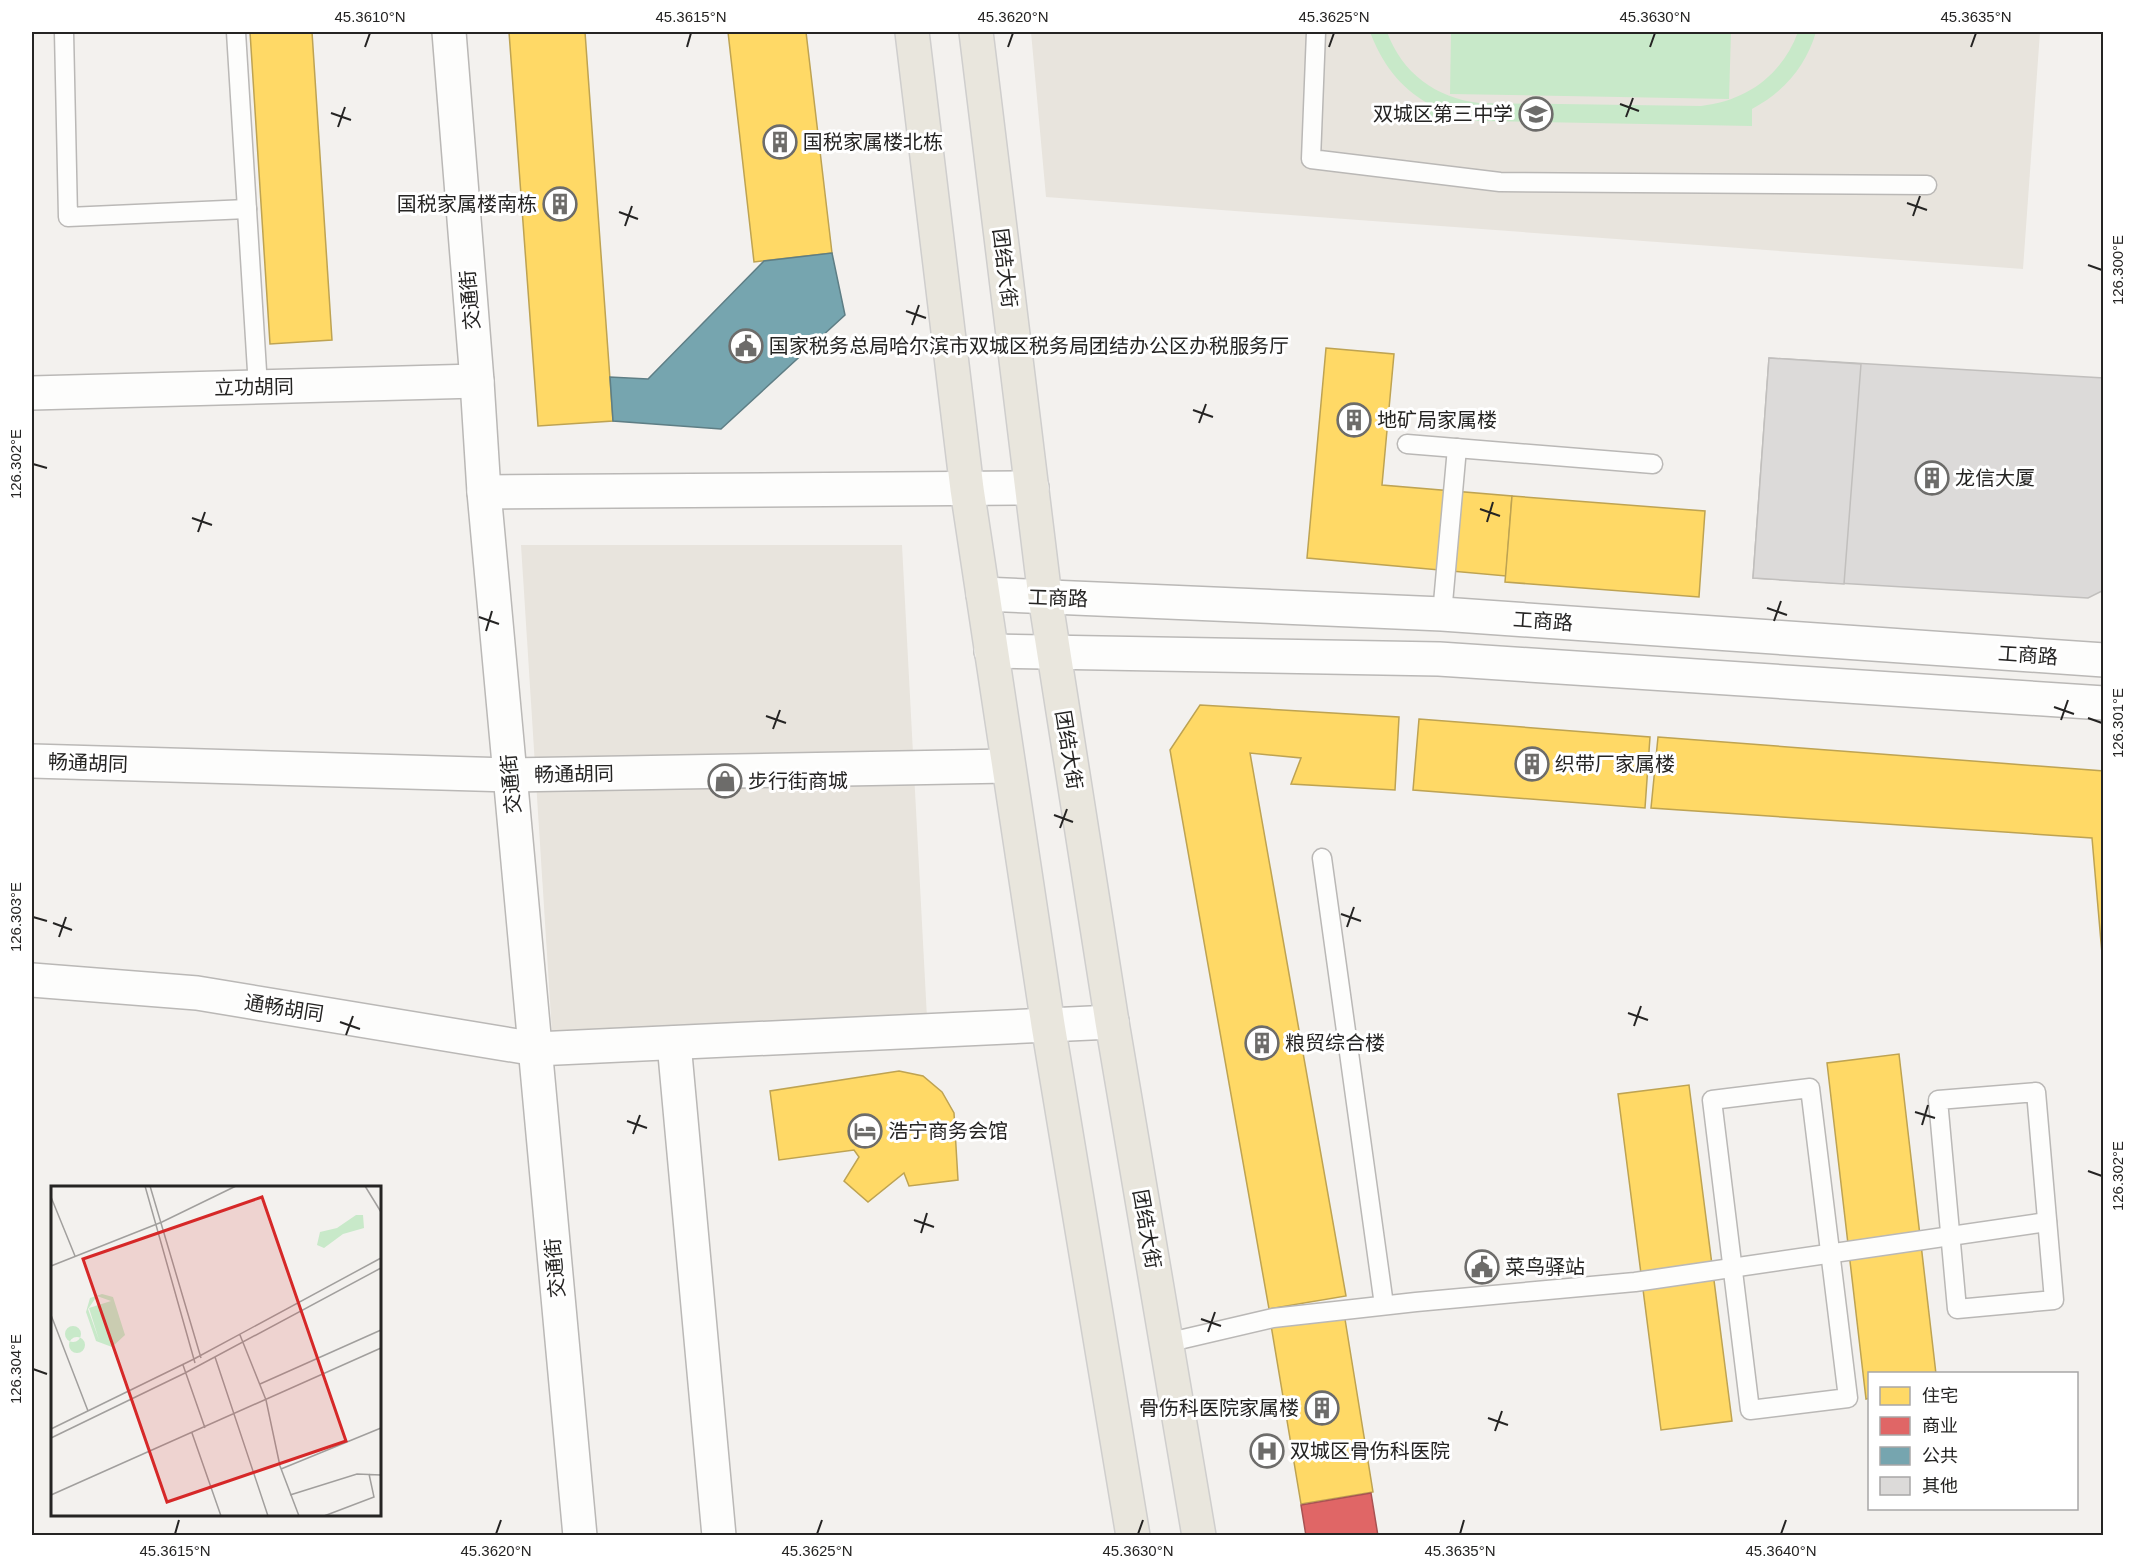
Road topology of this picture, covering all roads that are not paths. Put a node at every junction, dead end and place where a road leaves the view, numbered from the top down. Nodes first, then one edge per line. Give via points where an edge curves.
1 (64, 32) edge
2 (236, 32) edge
3 (449, 32) edge
4 (912, 32) edge
5 (976, 32) edge
6 (1316, 32) edge
7 (1927, 185) dead end
8 (247, 209) junction
9 (477, 381) junction
10 (258, 387) junction
11 (32, 393) edge
12 (1407, 444) dead end
13 (1457, 448) junction
14 (1653, 464) dead end
15 (1032, 488) junction
16 (967, 489) junction
17 (484, 492) junction
18 (982, 594) junction
19 (1045, 597) junction
20 (1442, 614) junction
21 (992, 651) junction
22 (1054, 651) junction
23 (2103, 660) edge
24 (2103, 703) edge
25 (32, 761) edge
26 (1008, 766) junction
27 (510, 775) junction
28 (1322, 858) dead end
29 (32, 980) edge
30 (1112, 1022) junction
31 (1048, 1025) junction
32 (674, 1043) junction
33 (536, 1049) junction
34 (2047, 1222) junction
35 (1830, 1254) junction
36 (1733, 1268) junction
37 (1384, 1305) junction
38 (1166, 1343) junction
39 (580, 1536) edge
40 (719, 1536) edge
41 (1133, 1536) edge
42 (1199, 1536) edge

1 - 8 lane via 68,217
2 - 8 lane
3 - 9 main road, 交通街
4 - 16 main road
5 - 15 main road, 团结大街
6 - 7 lane via 1311,159 1500,182
8 - 10 lane
9 - 10 main road, 立功胡同
9 - 17 main road, 交通街
10 - 11 main road, 立功胡同
12 - 13 lane
13 - 14 lane
13 - 20 lane
15 - 16 main road
15 - 19 main road, 团结大街
16 - 17 main road
16 - 18 main road
17 - 27 main road, 交通街
18 - 19 main road, 工商路
18 - 21 main road
19 - 20 main road, 工商路
19 - 22 main road, 团结大街
20 - 23 main road, 工商路
21 - 22 main road
21 - 26 main road
22 - 24 main road via 1439,659
22 - 30 main road, 团结大街
25 - 27 main road, 畅通胡同
26 - 27 main road, 畅通胡同
26 - 31 main road
27 - 33 main road, 交通街
28 - 37 lane
29 - 33 main road, 通畅胡同 via 197,993
30 - 31 main road, 通畅胡同
30 - 38 main road, 团结大街
31 - 32 main road, 通畅胡同
31 - 41 main road
32 - 33 main road, 通畅胡同
32 - 40 main road
33 - 39 main road, 交通街
34 - 34 lane via 2054,1300 1957,1309 1938,1100 2036,1092
34 - 35 lane
35 - 36 lane
35 - 36 lane via 1848,1398 1750,1410
35 - 36 lane via 1810,1088 1712,1100
36 - 37 lane via 1635,1282
37 - 38 lane via 1273,1318
38 - 42 main road, 团结大街

